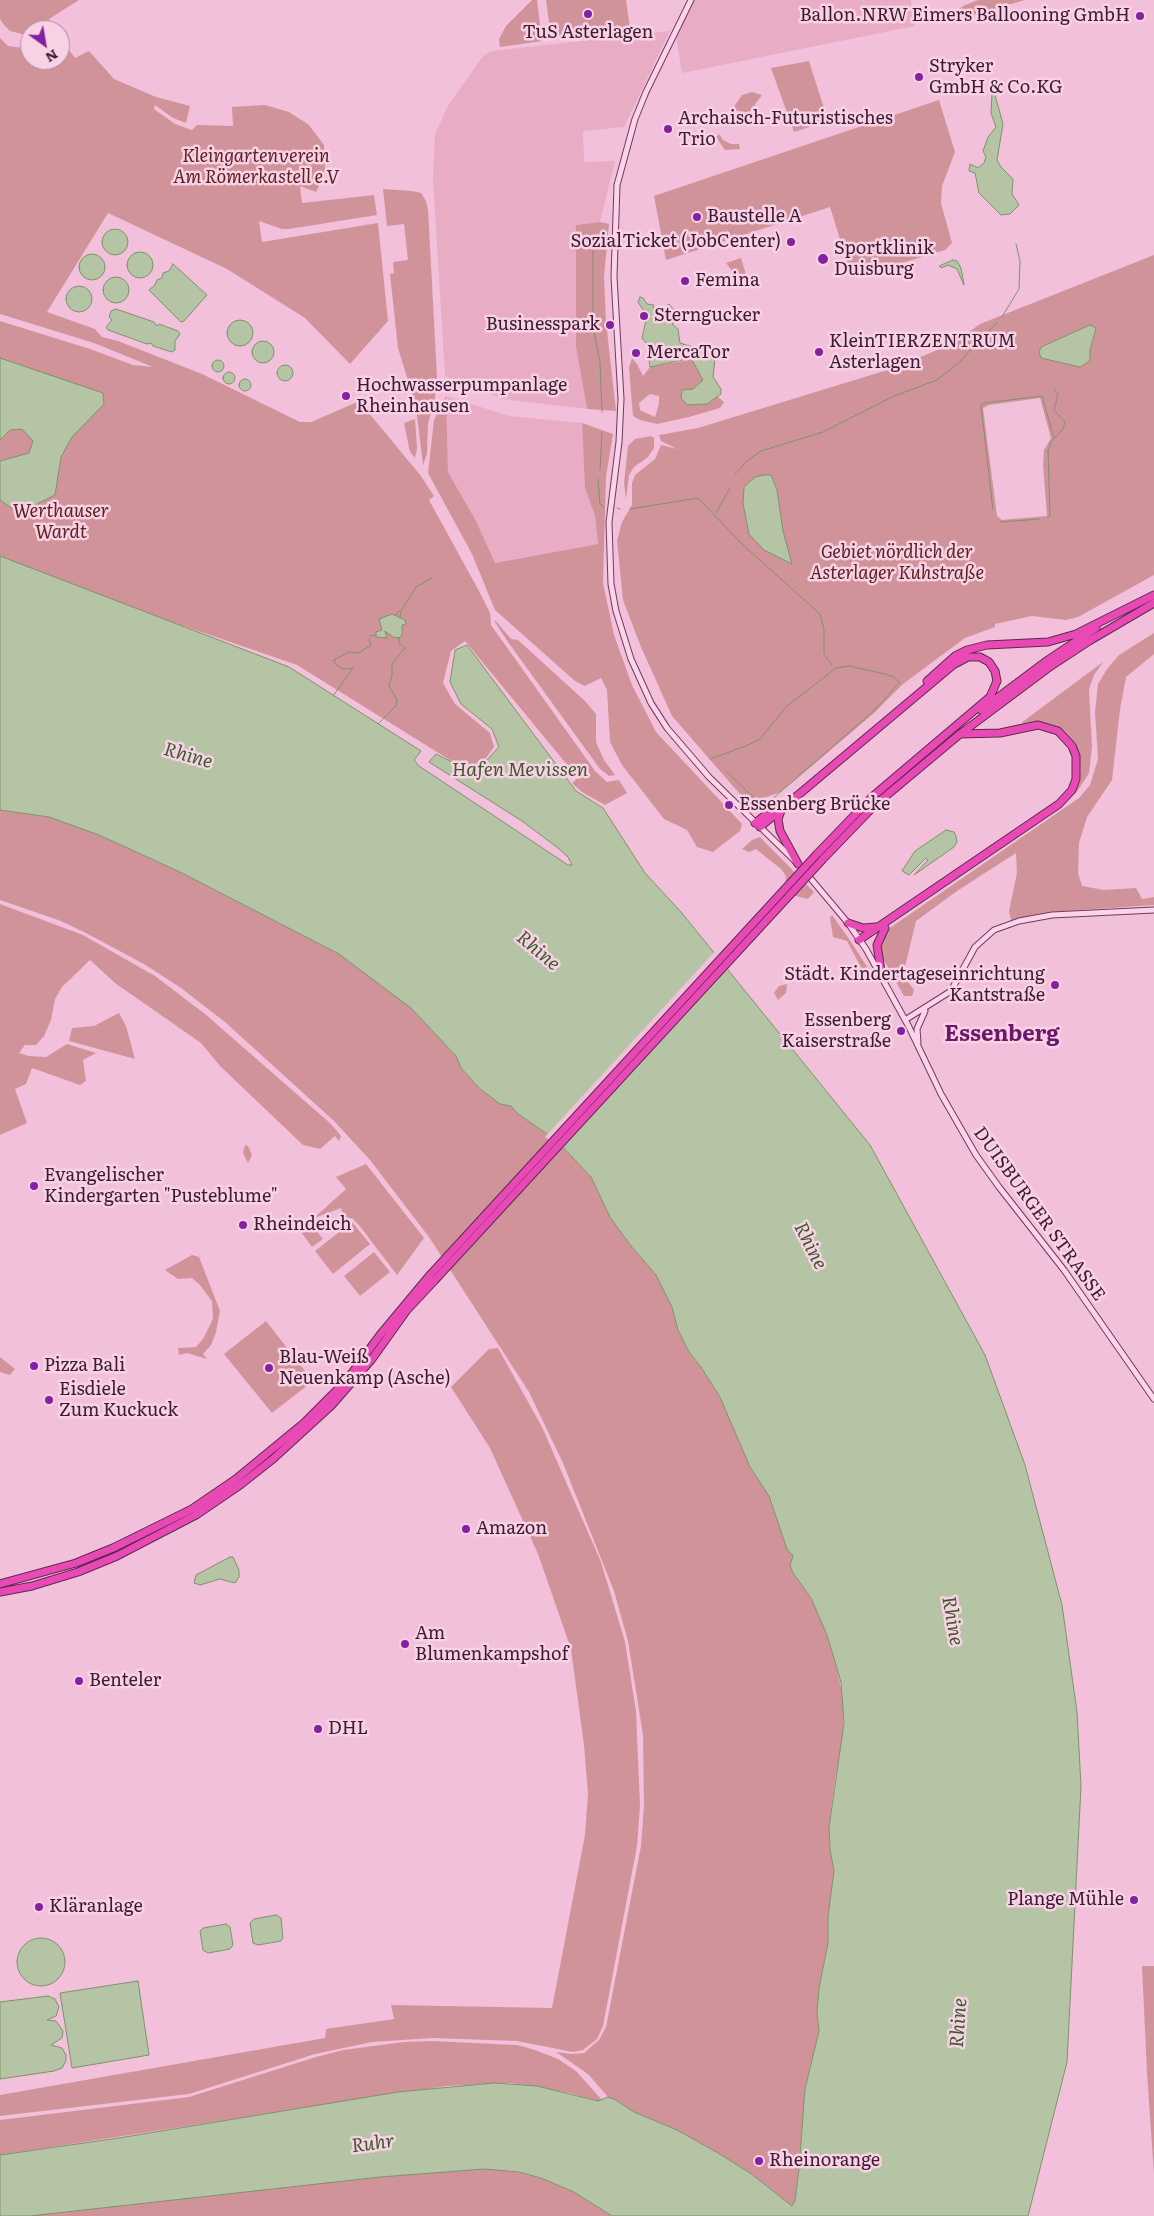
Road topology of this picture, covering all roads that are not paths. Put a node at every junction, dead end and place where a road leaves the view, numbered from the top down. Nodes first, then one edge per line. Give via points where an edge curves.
1 (691, 0) edge
2 (1154, 595) edge
3 (1154, 603) edge
4 (1122, 612) junction
5 (960, 734) junction
6 (896, 776) junction
7 (782, 808) junction
8 (758, 825) junction
9 (798, 864) junction
10 (1154, 910) edge
11 (848, 923) junction
12 (883, 927) junction
13 (861, 942) junction
14 (882, 977) junction
15 (926, 1008) junction
16 (905, 1020) junction
17 (918, 1046) junction
18 (432, 1277) junction
19 (1154, 1399) edge
20 (0, 1584) edge
21 (0, 1592) edge

1 - 8 main road, DUISBURGER STRASSE via 635,119 618,185 614,277 620,424 608,553 620,626 638,678 666,728
2 - 4 highway
3 - 5 highway via 1051,666
4 - 6 highway via 1045,662
4 - 8 highway via 1076,634 1048,642 978,647 955,656
5 - 12 highway via 1000,733 1028,725 1049,727 1058,731 1072,746 1078,765 1074,784 1059,804
5 - 18 highway, bridge via 875,805
6 - 7 highway via 990,697 997,681 989,662 968,656 953,665
6 - 18 highway, bridge via 817,854
7 - 8 highway
7 - 9 highway via 778,819 780,832
8 - 9 main road, DUISBURGER STRASSE
9 - 11 main road, DUISBURGER STRASSE
10 - 15 main road via 1052,915 1005,926 988,934 975,947 956,984
11 - 12 highway via 868,928
11 - 13 main road, DUISBURGER STRASSE
12 - 13 highway
12 - 14 highway via 877,945
13 - 14 main road, DUISBURGER STRASSE
14 - 16 main road, DUISBURGER STRASSE
15 - 16 main road
15 - 17 main road via 917,1029
16 - 17 main road, DUISBURGER STRASSE
17 - 19 main road, DUISBURGER STRASSE via 976,1155 1064,1270
18 - 20 highway via 380,1335 346,1381 304,1423 236,1479 192,1508 114,1548 76,1563
18 - 21 highway via 372,1359 331,1406 240,1485 196,1515 117,1556 68,1574

